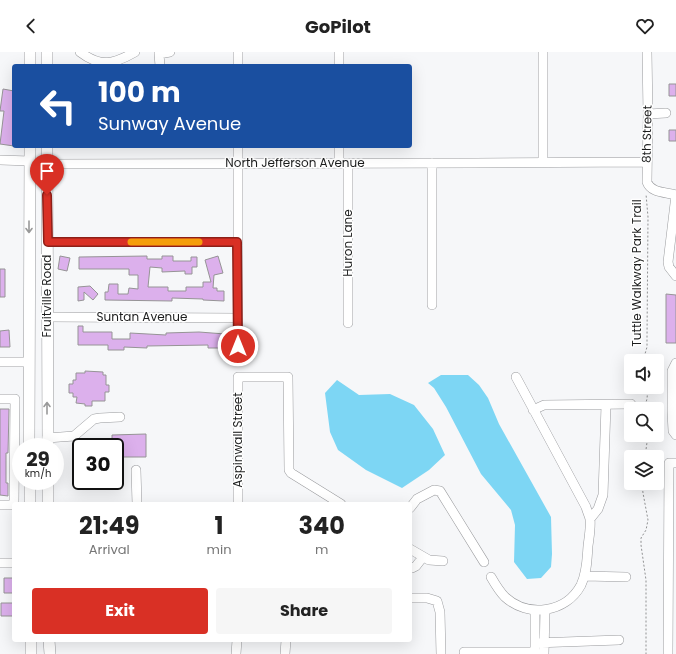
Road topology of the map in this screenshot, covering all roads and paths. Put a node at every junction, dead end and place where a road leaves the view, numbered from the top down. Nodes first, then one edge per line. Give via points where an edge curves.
1 (30, 52) edge
2 (47, 52) edge
3 (80, 52) edge
4 (135, 52) edge
5 (170, 52) edge
6 (238, 52) edge
7 (339, 52) edge
8 (543, 52) edge
9 (647, 52) edge
10 (159, 53) edge
11 (30, 64) edge
12 (47, 64) edge
13 (160, 64) edge
14 (238, 64) edge
15 (339, 64) edge
16 (666, 113) dead end
17 (648, 114) junction
18 (30, 148) edge
19 (47, 148) edge
20 (238, 148) edge
21 (339, 148) edge
22 (0, 160) edge
23 (30, 160) junction
24 (543, 162) junction
25 (647, 162) junction
26 (238, 163) junction
27 (343, 163) junction
28 (432, 163) junction
29 (47, 164) junction
30 (648, 185) junction
31 (676, 195) edge
32 (48, 242) junction
33 (237, 242) junction
34 (676, 276) edge
35 (432, 305) dead end
36 (47, 317) junction
37 (238, 318) junction
38 (348, 323) dead end
39 (238, 346) dead end
40 (644, 354) edge
41 (0, 362) edge
42 (29, 362) junction
43 (676, 363) edge
44 (516, 377) dead end
45 (0, 399) edge
46 (624, 404) edge
47 (606, 405) junction
48 (533, 410) junction
49 (674, 412) edge
50 (120, 417) dead end
51 (676, 435) edge
52 (17, 438) edge
53 (29, 438) edge
54 (48, 438) edge
55 (64, 439) edge
56 (673, 463) edge
57 (136, 470) dead end
58 (16, 490) edge
59 (30, 490) edge
60 (48, 490) edge
61 (642, 490) edge
62 (14, 502) edge
63 (30, 502) edge
64 (48, 502) edge
65 (137, 502) edge
66 (238, 502) edge
67 (338, 502) edge
68 (12, 504) edge
69 (0, 505) edge
70 (412, 505) edge
71 (590, 519) junction
72 (412, 550) edge
73 (423, 557) junction
74 (443, 561) dead end
75 (484, 562) dead end
76 (0, 563) edge
77 (12, 563) edge
78 (412, 568) edge
79 (585, 576) junction
80 (491, 577) dead end
81 (626, 577) dead end
82 (672, 597) edge
83 (412, 598) edge
84 (540, 610) junction
85 (619, 640) dead end
86 (31, 642) edge
87 (49, 642) edge
88 (237, 642) edge
89 (286, 642) edge
90 (539, 649) edge
91 (464, 652) dead end
92 (31, 654) edge
93 (50, 654) edge
94 (236, 654) edge
95 (286, 654) edge
96 (441, 654) edge
97 (646, 654) edge
98 (668, 654) edge

1 - 11 main road
2 - 12 main road
3 - 4 street via 89,58 106,63 119,61
5 - 10 street
6 - 14 street
7 - 15 street
8 - 24 street
9 - 17 street, 8th Street
10 - 13 street
16 - 17 street
17 - 25 street, 8th Street
18 - 23 main road, Fruitville Road
19 - 29 main road, Fruitville Road
20 - 26 street
21 - 27 street, Huron Lane
22 - 23 street
23 -> 42 main road, Fruitville Road
24 - 25 street, North Jefferson Avenue
24 - 28 street, North Jefferson Avenue
25 - 30 street, 8th Street
26 - 27 street, North Jefferson Avenue
26 - 29 street, North Jefferson Avenue
26 - 33 street
27 - 28 street, North Jefferson Avenue
27 - 38 street, Huron Lane
28 - 35 street
29 - 32 main road, Fruitville Road
30 - 31 street via 653,190
30 - 40 path, Tuttle Walkway Park Trail via 647,338
31 - 34 street via 668,262
32 - 33 street
32 - 36 main road, Fruitville Road
33 - 37 street
36 - 37 street, Suntan Avenue
54 -> 36 main road, Fruitville Road
37 - 39 street
41 - 42 street
42 - 53 main road, Fruitville Road
43 - 49 street via 672,371
44 - 48 street
45 - 52 street via 15,399
46 - 47 street
47 - 48 street via 544,405
47 - 71 street via 603,495 598,509
48 - 71 street via 586,507
49 - 51 street via 673,431
50 - 55 street via 94,420 74,436
56 - 82 street
57 - 65 street
58 - 62 street
59 - 63 main road
60 - 64 main road
61 - 97 path via 648,520 641,538 646,580
66 - 67 street, Aspinwall Street via 238,377 288,377 289,470
68 - 69 street
70 - 75 street via 417,499 434,490 440,491
71 - 79 street
72 - 73 street
73 - 74 street
73 - 78 street
76 - 77 street
79 - 81 street
79 - 84 street via 572,597 558,606
80 - 84 street via 506,597 523,607
82 - 98 street
83 - 96 street via 437,601 440,612
84 - 90 street
85 - 90 street
86 - 92 main road
87 - 93 main road
88 - 94 street
89 - 95 street
90 - 91 street

